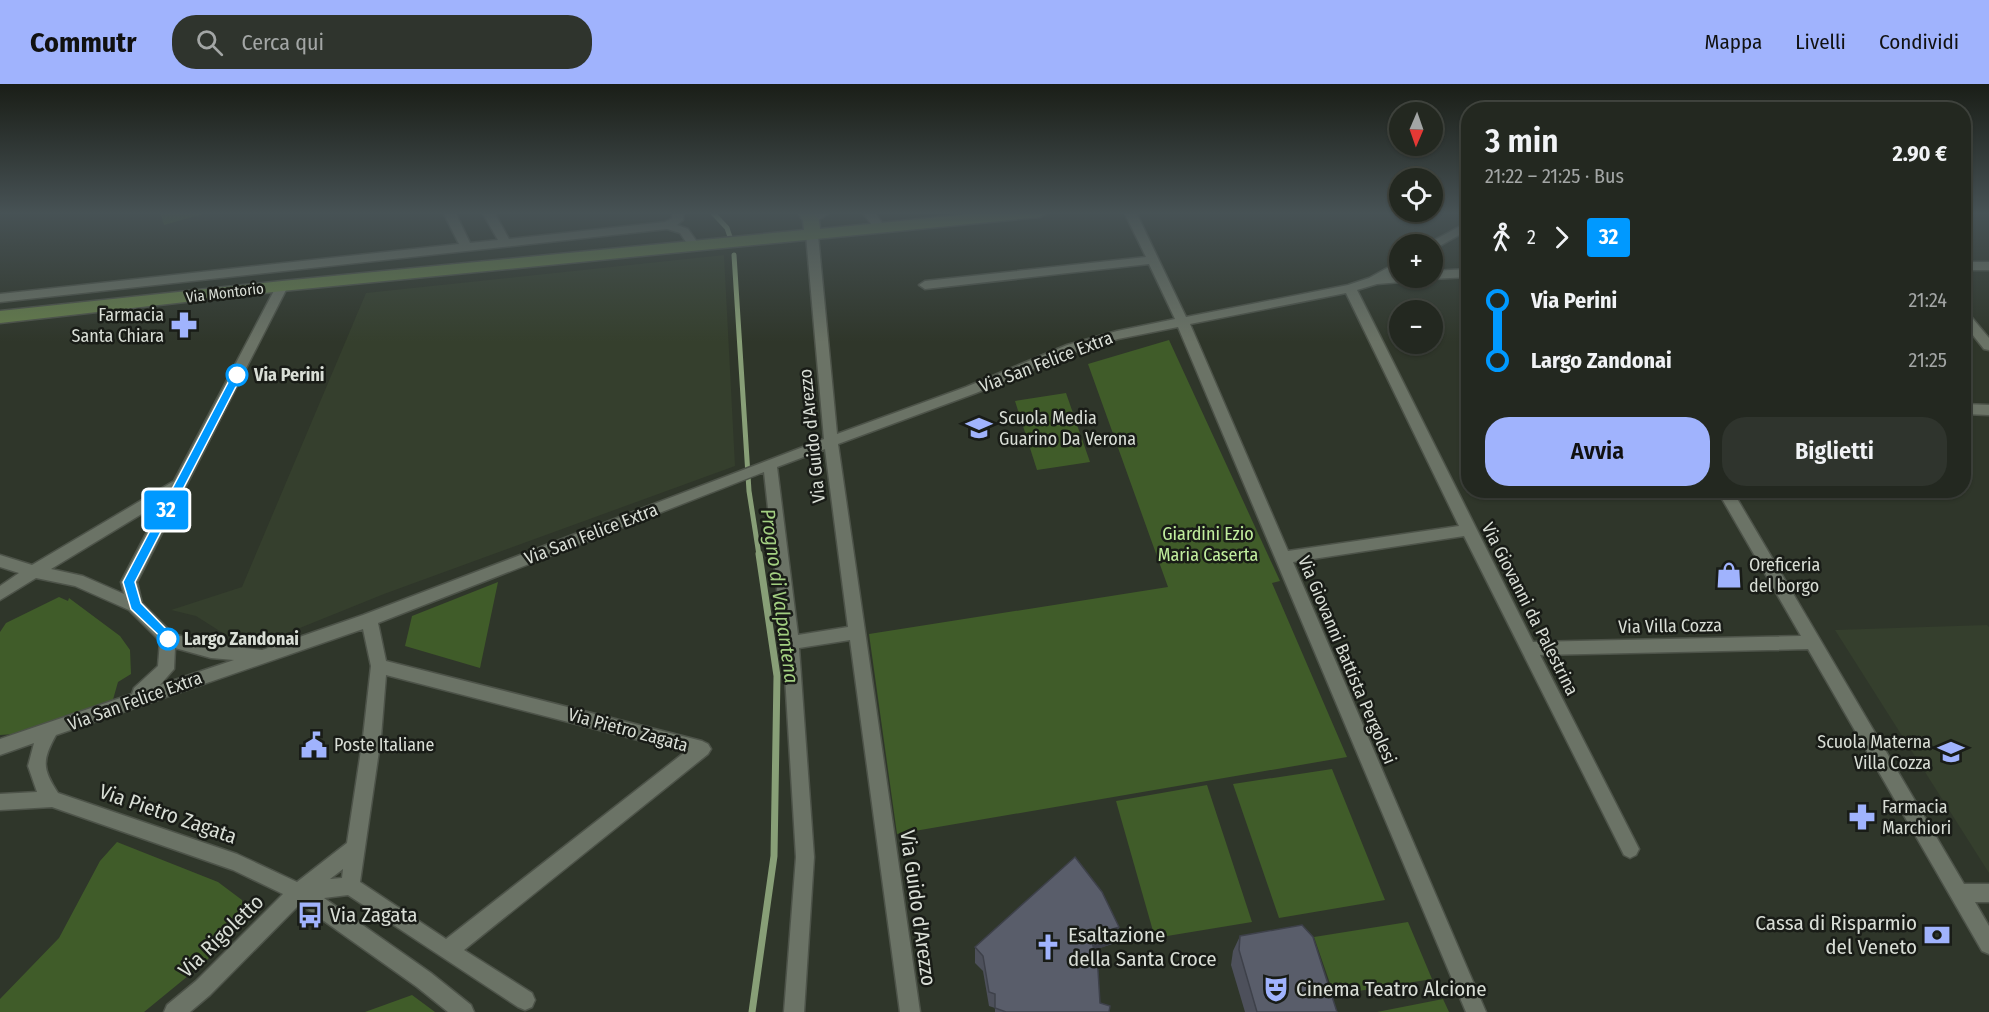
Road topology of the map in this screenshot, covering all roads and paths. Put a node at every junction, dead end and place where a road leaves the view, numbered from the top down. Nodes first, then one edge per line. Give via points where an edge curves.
1 (399, 255) edge
2 (598, 255) edge
3 (812, 255) edge
4 (1151, 255) edge
5 (1153, 260) junction
6 (1971, 266) edge
7 (1989, 267) edge
8 (1389, 272) edge
9 (1443, 272) edge
10 (1461, 273) edge
11 (1443, 274) edge
12 (1452, 274) junction
13 (1389, 280) edge
14 (1372, 281) junction
15 (926, 285) dead end
16 (282, 286) junction
17 (1350, 288) junction
18 (0, 298) edge
19 (0, 317) edge
20 (1183, 324) junction
21 (1971, 324) edge
22 (1989, 346) edge
23 (1971, 409) edge
24 (1989, 410) edge
25 (831, 442) junction
26 (767, 466) junction
27 (178, 484) junction
28 (1729, 498) edge
29 (1468, 530) junction
30 (1281, 558) junction
31 (0, 561) edge
32 (32, 572) junction
33 (0, 594) edge
34 (135, 606) junction
35 (369, 620) junction
36 (857, 632) junction
37 (168, 639) junction
38 (1812, 642) junction
39 (791, 643) junction
40 (1528, 649) junction
41 (263, 656) junction
42 (379, 666) junction
43 (128, 701) junction
44 (49, 732) junction
45 (0, 747) edge
46 (52, 799) junction
47 (0, 802) edge
48 (355, 848) junction
49 (1630, 849) dead end
50 (350, 886) junction
51 (299, 892) junction
52 (1959, 893) junction
53 (1989, 893) edge
54 (1989, 944) edge
55 (447, 951) junction
56 (525, 1000) dead end
57 (174, 1012) edge
58 (464, 1012) edge
59 (794, 1012) edge
60 (910, 1012) edge
61 (1476, 1012) edge

1 - 18 street, Via Montorio
2 - 16 street, Via Montorio
3 - 25 street, Via Guido d'Arezzo
4 - 5 street
5 - 15 street
5 - 20 street
6 - 7 street
8 - 14 street, Via San Felice Extra
9 - 12 street
10 - 12 street
11 - 12 street
13 - 14 street
14 - 17 street, Via San Felice Extra
16 - 19 street, Via Montorio
16 - 27 street
17 - 20 street, Via San Felice Extra
17 - 29 street, Via Giovanni da Palestrina
20 - 25 street, Via San Felice Extra via 1117,335 1072,348
20 - 30 street, Via Giovanni Battista Pergolesi
21 - 22 street
23 - 24 street
25 - 26 street, Via San Felice Extra
25 - 36 street, Via Guido d'Arezzo
26 - 35 street, Via San Felice Extra
26 - 39 street
27 - 32 street via 142,510
27 - 34 street via 129,582
28 - 38 street
29 - 30 street
29 - 40 street, Via Giovanni da Palestrina
30 - 61 street, Via Giovanni Battista Pergolesi
31 - 32 street
32 - 33 street
32 - 34 street via 78,580
34 - 37 street
35 - 41 street, Via San Felice Extra
35 - 42 street
36 - 39 street
36 - 60 street, Via Guido d'Arezzo
37 - 41 street via 211,651
37 - 43 street via 166,669 150,687
38 - 40 street, Via Villa Cozza
38 - 52 street
39 - 59 street via 805,856
40 - 49 street, Via Giovanni da Palestrina
41 - 43 street, Via San Felice Extra
42 - 48 street
42 - 55 street, Via Pietro Zagata via 702,749
43 - 44 street, Via San Felice Extra
44 - 45 street, Via San Felice Extra
44 - 46 street via 37,750 37,777
46 - 47 street, Via Pietro Zagata
46 - 51 street, Via Pietro Zagata via 237,863
48 - 50 street
48 - 51 street
50 - 51 street
50 - 55 street
51 - 57 street, Via Rigoletto via 204,988
51 - 58 street, Via Pietro Zagata
52 - 53 street
52 - 54 street
55 - 56 street

